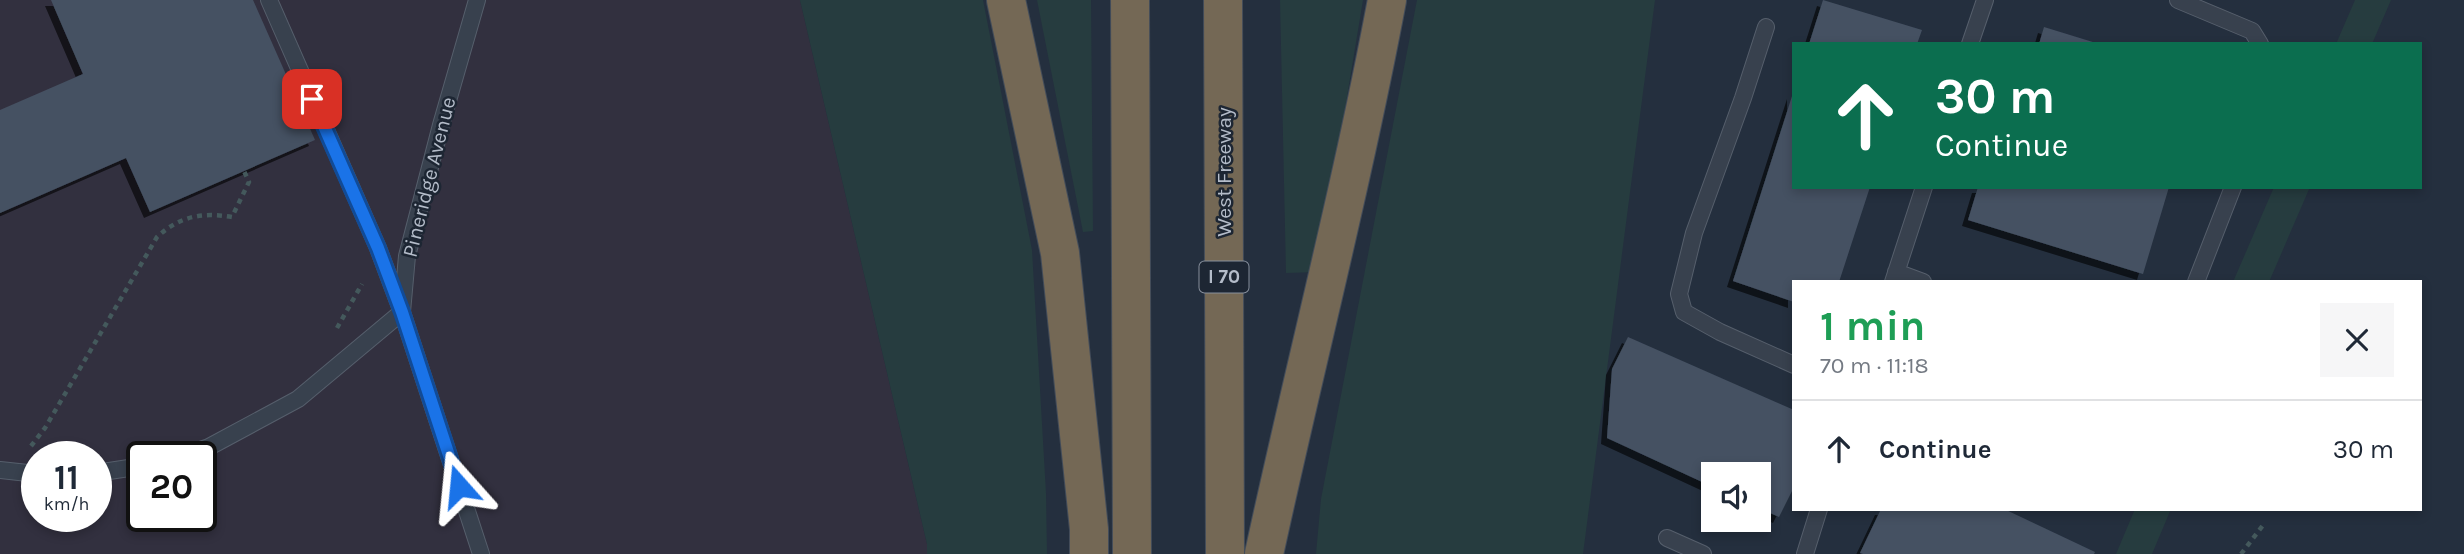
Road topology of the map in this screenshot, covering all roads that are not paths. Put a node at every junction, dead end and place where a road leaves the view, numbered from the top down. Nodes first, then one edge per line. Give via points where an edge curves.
1 (269, 0) edge
2 (477, 0) edge
3 (1006, 0) edge
4 (1130, 0) edge
5 (1223, 0) edge
6 (1387, 0) edge
7 (1984, 0) edge
8 (2178, 0) edge
9 (1766, 27) dead end
10 (1971, 42) edge
11 (2259, 42) edge
12 (1923, 189) edge
13 (2232, 189) edge
14 (1895, 277) edge
15 (2197, 280) edge
16 (402, 312) junction
17 (1792, 364) edge
18 (217, 443) edge
19 (0, 470) edge
20 (21, 472) edge
21 (1818, 511) edge
22 (1667, 538) dead end
23 (481, 554) edge
24 (1089, 554) edge
25 (1132, 554) edge
26 (1225, 554) edge
27 (1264, 554) edge
28 (1703, 554) edge
29 (1805, 554) edge

1 - 16 lane
2 - 16 lane, Pineridge Avenue via 407,256
3 - 24 highway via 1060,253
4 - 25 highway
5 - 26 highway, West Freeway / I 70
6 - 27 highway
7 - 10 lane
8 - 11 lane via 2252,31
9 - 17 lane via 1694,233 1679,294 1684,312
12 - 14 lane
13 - 15 lane
16 - 18 lane via 298,400
16 - 23 lane, Pineridge Avenue
19 - 20 lane
21 - 29 lane
22 - 28 lane

